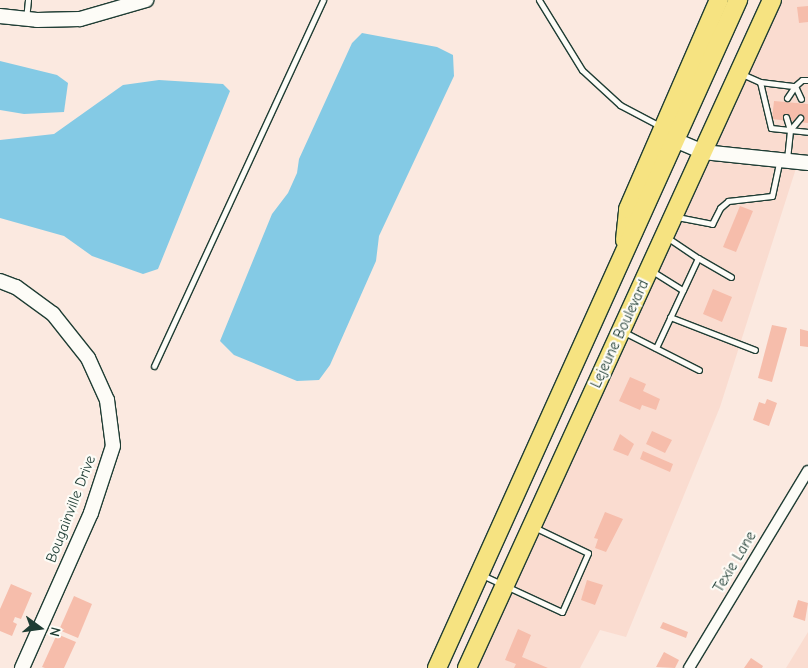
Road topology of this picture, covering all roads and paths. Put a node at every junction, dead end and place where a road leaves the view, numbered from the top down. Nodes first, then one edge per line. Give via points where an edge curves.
1 (28, 0) edge
2 (146, 0) edge
3 (323, 0) edge
4 (539, 0) edge
5 (719, 0) edge
6 (738, 0) edge
7 (772, 0) edge
8 (0, 12) edge
9 (0, 16) edge
10 (21, 19) junction
11 (739, 72) junction
12 (808, 80) edge
13 (760, 82) junction
14 (795, 86) junction
15 (787, 98) dead end
16 (801, 99) dead end
17 (786, 117) dead end
18 (800, 118) dead end
19 (662, 127) junction
20 (790, 130) junction
21 (808, 132) edge
22 (675, 140) junction
23 (703, 152) junction
24 (783, 161) junction
25 (808, 163) edge
26 (674, 216) junction
27 (665, 236) junction
28 (623, 254) junction
29 (698, 258) junction
30 (650, 269) junction
31 (731, 277) dead end
32 (0, 281) edge
33 (683, 290) junction
34 (670, 317) junction
35 (621, 331) junction
36 (656, 348) junction
37 (755, 350) dead end
38 (154, 366) dead end
39 (699, 370) dead end
40 (808, 471) edge
41 (532, 527) junction
42 (480, 574) junction
43 (505, 586) junction
44 (22, 668) edge
45 (437, 668) edge
46 (467, 668) edge
47 (688, 668) edge

1 - 10 lane
2 - 10 street via 80,19
3 - 38 lane
4 - 19 lane via 582,70 620,105
5 - 19 highway
6 - 22 highway, Lejeune Boulevard
7 - 11 highway, Lejeune Boulevard
8 - 10 lane
9 - 10 street
11 - 13 lane
11 - 23 highway, Lejeune Boulevard
12 - 14 lane via 802,80
13 - 14 lane
13 - 20 lane via 771,128
14 - 15 lane
14 - 16 lane
17 - 20 lane
18 - 20 lane
19 - 28 highway via 628,209
20 - 21 lane
20 - 24 lane
22 - 23 street
22 - 28 highway, Lejeune Boulevard
23 - 24 street
23 - 26 highway, Lejeune Boulevard
24 - 25 street
24 - 26 lane via 772,196 728,201 720,208 712,224
26 - 27 highway, Lejeune Boulevard
27 - 29 lane
27 - 30 highway, Lejeune Boulevard
28 - 42 highway, Lejeune Boulevard
29 - 31 lane
29 - 33 lane
30 - 33 lane
30 - 35 highway, Lejeune Boulevard
32 - 44 street, Bougainville Drive via 16,287 53,314 88,358 107,400 113,446 91,512
33 - 34 lane
34 - 36 lane
34 - 37 lane
35 - 36 lane
35 - 41 highway, Lejeune Boulevard
36 - 39 lane
40 - 47 street, Texie Lane
41 - 43 highway, Lejeune Boulevard
41 - 43 lane via 588,553 562,612
42 - 43 lane
42 - 45 highway, Lejeune Boulevard
43 - 46 highway, Lejeune Boulevard

